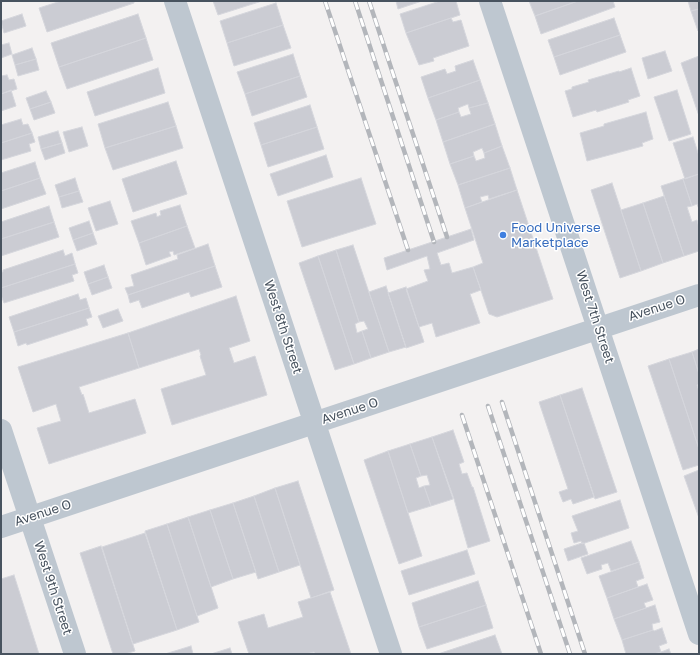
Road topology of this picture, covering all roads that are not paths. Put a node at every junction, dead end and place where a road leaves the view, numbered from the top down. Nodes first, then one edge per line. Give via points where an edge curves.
1 (175, 1) edge
2 (490, 1) edge
3 (699, 294) edge
4 (599, 328) junction
5 (315, 422) junction
6 (1, 430) edge
7 (30, 517) junction
8 (1, 526) edge
9 (699, 634) edge
10 (75, 654) edge
11 (391, 654) edge

1 - 5 street, West 8th Street
2 - 4 street, West 7th Street
3 - 4 street, Avenue O
4 - 5 street, Avenue O
4 - 9 street, West 7th Street
5 - 7 street, Avenue O
5 - 11 street, West 8th Street
6 - 7 street, West 9th Street
7 - 8 street, Avenue O
7 - 10 street, West 9th Street

